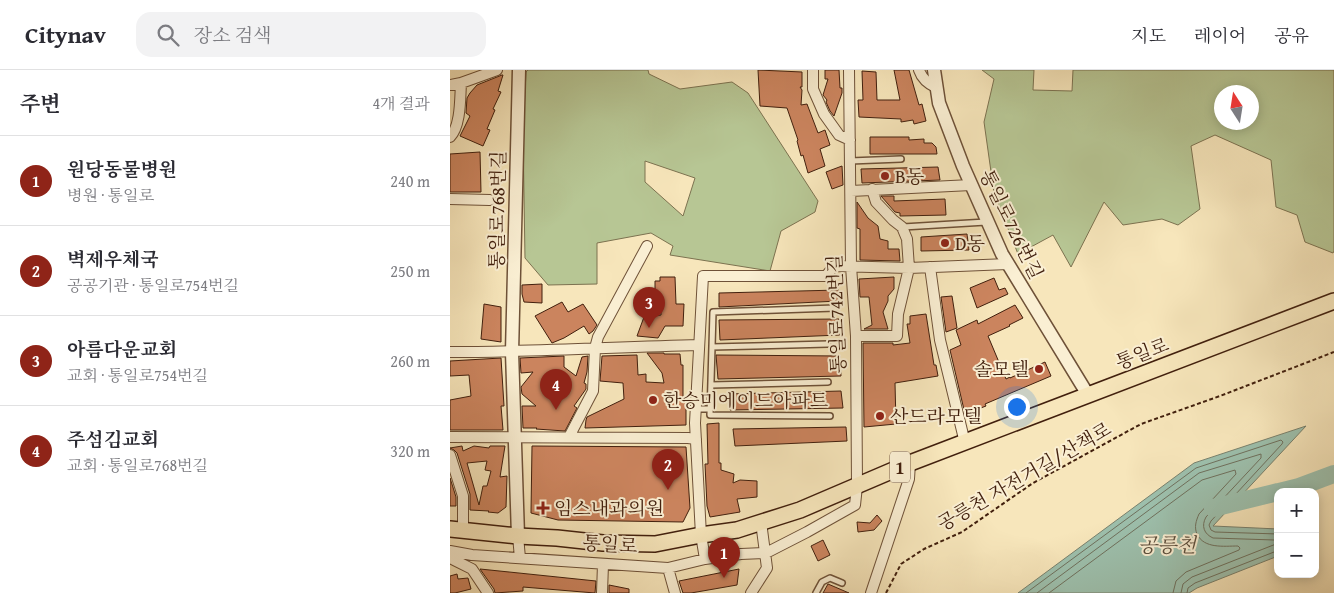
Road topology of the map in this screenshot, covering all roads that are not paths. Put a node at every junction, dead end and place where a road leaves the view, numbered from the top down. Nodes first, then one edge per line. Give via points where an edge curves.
1 (497, 70) edge
2 (519, 70) edge
3 (813, 70) edge
4 (849, 70) edge
5 (919, 70) edge
6 (934, 70) edge
7 (455, 84) edge
8 (937, 88) junction
9 (450, 137) edge
10 (850, 140) junction
11 (902, 159) dead end
12 (850, 160) junction
13 (971, 185) junction
14 (872, 190) junction
15 (850, 191) junction
16 (450, 199) edge
17 (490, 200) dead end
18 (988, 222) junction
19 (902, 227) junction
20 (648, 246) dead end
21 (1008, 264) junction
22 (851, 266) junction
23 (930, 267) junction
24 (909, 268) junction
25 (1334, 301) edge
26 (834, 308) dead end
27 (856, 336) junction
28 (828, 344) dead end
29 (699, 345) junction
30 (712, 347) junction
31 (595, 348) junction
32 (450, 352) edge
33 (512, 352) junction
34 (828, 382) dead end
35 (711, 385) junction
36 (1088, 395) junction
37 (696, 409) junction
38 (710, 409) junction
39 (830, 416) dead end
40 (450, 437) edge
41 (515, 437) junction
42 (569, 437) junction
43 (696, 440) junction
44 (965, 443) junction
45 (450, 455) edge
46 (910, 463) junction
47 (857, 486) junction
48 (761, 522) junction
49 (456, 530) edge
50 (701, 535) junction
51 (518, 536) junction
52 (450, 551) edge
53 (766, 553) junction
54 (450, 558) edge
55 (520, 558) junction
56 (705, 559) junction
57 (602, 564) junction
58 (668, 568) junction
59 (842, 583) dead end
60 (488, 593) edge
61 (602, 593) edge
62 (675, 593) edge
63 (751, 593) edge
64 (816, 593) edge
65 (871, 593) edge

1 - 7 street
2 - 33 street, 통일로768번길
3 - 10 street via 814,89 824,114 839,135
4 - 10 street, 통일로742번길
5 - 8 street via 928,84
6 - 8 street, 통일로726번길
7 - 9 street via 460,107
8 - 13 street, 통일로726번길 via 939,103
10 - 12 street, 통일로742번길
11 - 12 lane
12 - 15 street, 통일로742번길
13 - 14 street
13 - 18 street, 통일로726번길
14 - 15 street
14 - 19 street via 876,202
15 - 22 street, 통일로742번길
16 - 17 street
18 - 19 lane
18 - 21 street, 통일로726번길
19 - 24 street via 907,239
20 - 31 street
21 - 23 street
21 - 36 street, 통일로726번길
22 - 24 street
22 - 27 street, 통일로742번길
22 - 29 street via 834,266 826,276 703,276
23 - 24 street
23 - 44 street via 940,340
24 - 27 street via 898,314 897,336
25 - 36 main road, 통일로 / 1
26 - 30 lane via 713,312
27 - 47 street, 통일로742번길
28 - 30 lane
29 - 31 street
29 - 37 street
30 - 35 lane
31 - 33 street
31 - 42 street via 593,390
32 - 33 street
33 - 41 street, 통일로768번길
34 - 35 lane
35 - 38 lane
36 - 44 main road, 통일로 / 1
37 - 38 lane
37 - 43 street
38 - 39 lane via 710,415
40 - 41 street
41 - 42 street
41 - 51 street, 통일로768번길
42 - 43 street
43 - 50 street
44 - 46 main road, 통일로 / 1
45 - 49 street via 463,496
46 - 47 main road, 통일로 / 1
46 - 65 street via 909,479
47 - 48 main road, 통일로 / 1
47 - 53 street, 통일로 via 856,504
48 - 50 main road, 통일로 / 1 via 737,530
48 - 53 street
49 - 51 main road, 통일로 / 1
50 - 51 main road, 통일로 / 1 via 655,544 603,544
50 - 56 street
51 - 55 street
52 - 55 street, 통일로
53 - 56 street, 통일로
53 - 63 street via 767,568
54 - 60 street via 472,569
55 - 57 street, 통일로
56 - 58 street, 통일로
57 - 58 street, 통일로
57 - 61 street
58 - 62 street
59 - 64 lane via 830,578 822,582

